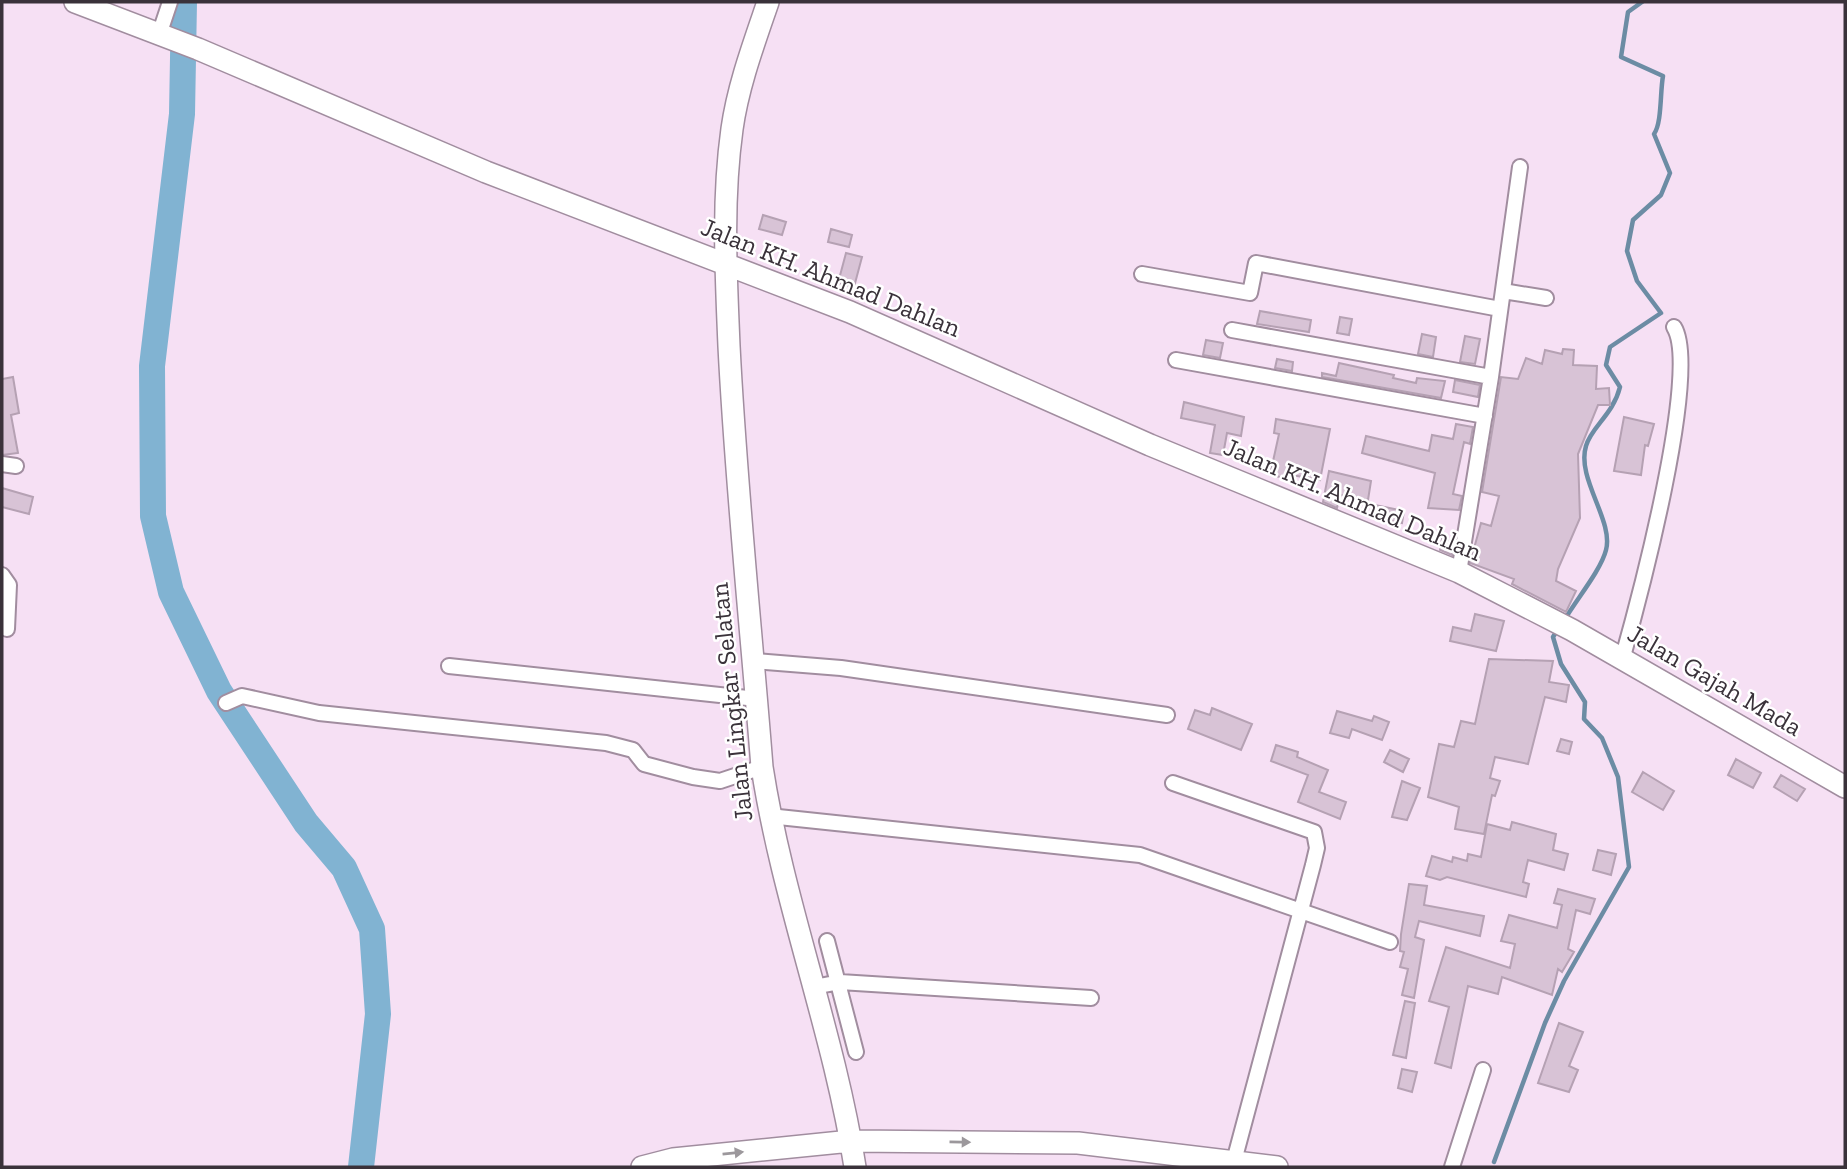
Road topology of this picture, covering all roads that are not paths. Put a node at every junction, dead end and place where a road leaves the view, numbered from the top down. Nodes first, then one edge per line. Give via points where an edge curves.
1 (75, 2) edge
2 (170, 2) edge
3 (768, 2) edge
4 (166, 37) junction
5 (1520, 167) dead end
6 (722, 263) junction
7 (1142, 274) dead end
8 (1503, 291) junction
9 (1546, 298) dead end
10 (1500, 309) junction
11 (1674, 327) dead end
12 (1232, 330) dead end
13 (1177, 360) dead end
14 (1491, 377) junction
15 (1485, 416) junction
16 (1459, 572) junction
17 (2, 575) edge
18 (1565, 626) joint
19 (7, 629) dead end
20 (1622, 660) junction
21 (754, 661) junction
22 (449, 666) dead end
23 (757, 699) junction
24 (226, 703) dead end
25 (1167, 715) dead end
26 (762, 768) junction
27 (1172, 783) dead end
28 (1845, 787) edge
29 (769, 816) junction
30 (1301, 910) junction
31 (827, 941) dead end
32 (1390, 942) dead end
33 (840, 982) junction
34 (814, 987) junction
35 (1091, 998) dead end
36 (856, 1052) dead end
37 (1483, 1070) dead end
38 (850, 1141) junction
39 (1234, 1161) junction
40 (642, 1167) edge
41 (855, 1167) edge
42 (1277, 1167) edge
43 (1452, 1167) edge

1 - 4 street, Jalan KH. Ahmad Dahlan
2 - 4 street
3 - 6 street, Jalan Lingkar Selatan via 732,126
4 - 6 street, Jalan KH. Ahmad Dahlan via 486,173
5 - 8 street
6 - 16 street, Jalan KH. Ahmad Dahlan via 850,312 1150,445
6 - 21 street, Jalan Lingkar Selatan
7 - 10 street via 1250,293 1256,263
8 - 9 street
8 - 10 street
10 - 14 street
11 - 20 street via 1681,360 1668,469
12 - 14 street
13 - 15 street
14 - 15 street
15 - 16 street
16 - 18 street, Jalan KH. Ahmad Dahlan
17 - 19 street via 9,584
18 - 20 street, Jalan Gajah Mada
20 - 28 street, Jalan Gajah Mada
21 - 23 street, Jalan Lingkar Selatan
21 - 25 street via 841,668
22 - 23 street
23 - 26 street, Jalan Lingkar Selatan
24 - 26 street via 242,696 319,713 606,743 633,750 645,764 693,777 720,780
26 - 29 street, Jalan Lingkar Selatan
27 - 30 street via 1314,832 1317,848
29 - 30 street via 1140,855
29 - 34 street, Jalan Lingkar Selatan
30 - 32 street
30 - 39 street
31 - 33 street
33 - 34 street
33 - 35 street
33 - 36 street
34 - 38 street, Jalan Lingkar Selatan
37 - 43 street
38 -> 39 street via 1078,1143
40 -> 38 street via 673,1159
38 - 41 street, Jalan Lingkar Selatan
39 - 42 street

